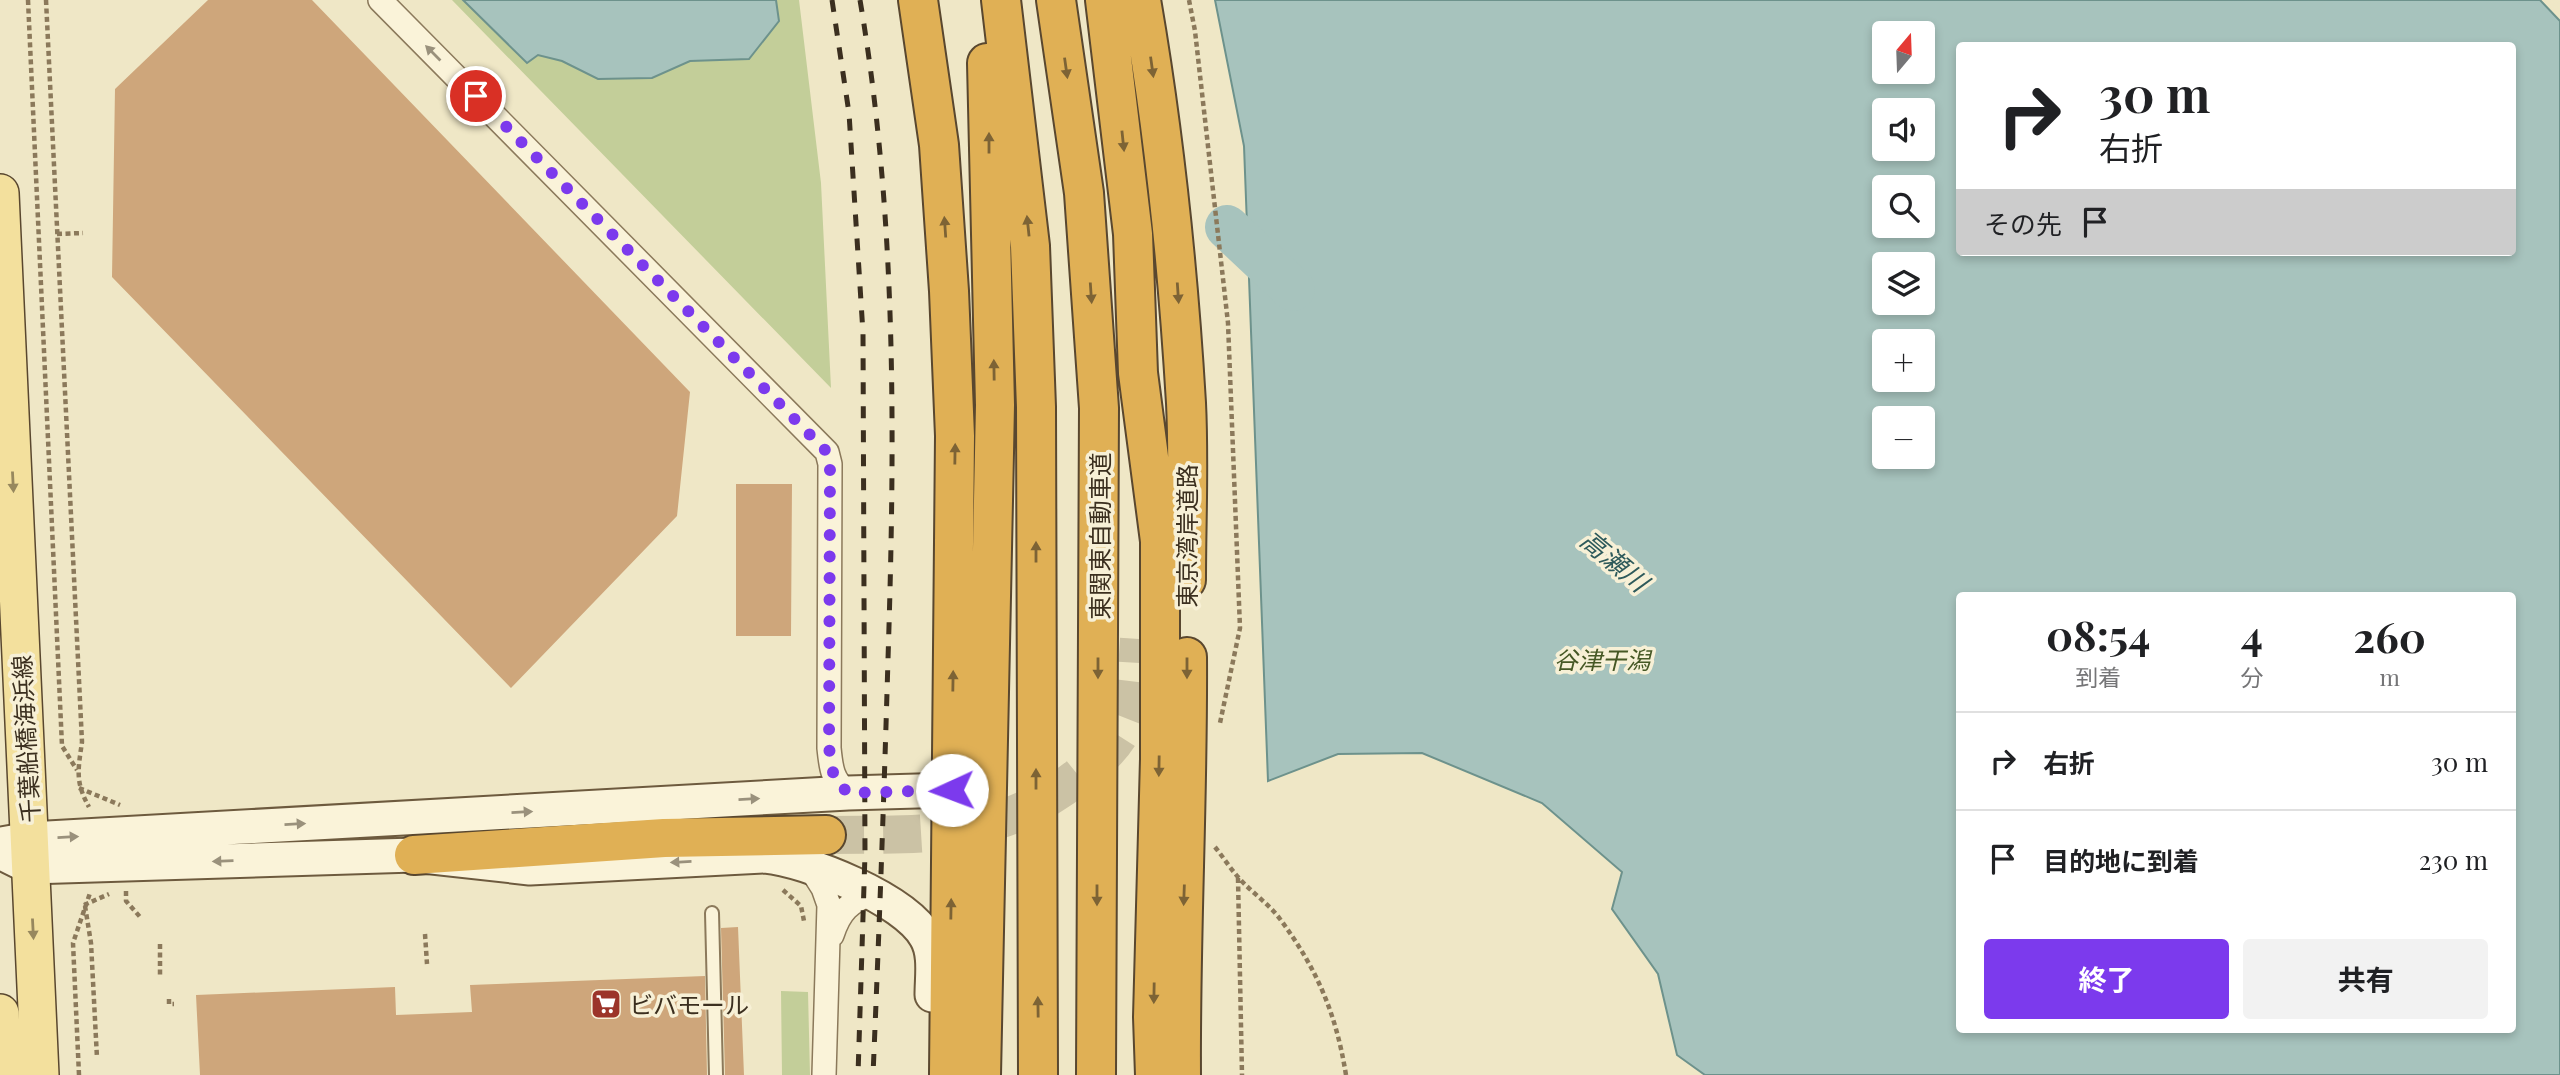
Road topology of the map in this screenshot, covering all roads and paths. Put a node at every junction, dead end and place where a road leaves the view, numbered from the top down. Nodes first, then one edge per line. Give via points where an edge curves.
1 (28, 0) edge
2 (46, 0) edge
3 (380, 0) edge
4 (918, 0) edge
5 (981, 0) edge
6 (1001, 0) edge
7 (1056, 0) edge
8 (1105, 0) edge
9 (1141, 0) edge
10 (1189, 0) edge
11 (0, 193) edge
12 (83, 233) dead end
13 (57, 234) junction
14 (1138, 373) junction
15 (1139, 639) tunnel mouth
16 (988, 713) junction
17 (1217, 733) dead end
18 (829, 748) junction
19 (78, 771) junction
20 (952, 790) junction
21 (848, 793) junction
22 (790, 797) junction
23 (92, 813) dead end
24 (1208, 837) dead end
25 (817, 850) junction
26 (15, 851) edge
27 (414, 855) joint
28 (1238, 878) junction
29 (93, 888) dead end
30 (126, 891) dead end
31 (873, 892) junction
32 (85, 905) junction
33 (712, 913) dead end
34 (141, 918) dead end
35 (425, 934) dead end
36 (160, 944) dead end
37 (427, 964) dead end
38 (827, 966) junction
39 (160, 978) dead end
40 (169, 999) dead end
41 (174, 1004) dead end
42 (0, 1013) edge
43 (97, 1058) dead end
44 (4, 1075) edge
45 (40, 1075) edge
46 (79, 1075) edge
47 (716, 1075) edge
48 (824, 1075) edge
49 (947, 1075) edge
50 (981, 1075) edge
51 (1038, 1075) edge
52 (1096, 1075) edge
53 (1155, 1075) edge
54 (1181, 1075) edge
55 (1242, 1075) edge
56 (1346, 1075) edge

1 - 19 path via 62,746
2 - 13 path
18 -> 3 street via 827,452
20 -> 4 highway via 955,436 939,145
16 -> 5 highway via 995,405 989,86
51 -> 6 highway via 1036,407 1030,246
7 -> 52 highway, 東関東自動車道 via 1084,193 1099,408
8 -> 14 highway via 1133,234
9 -> 54 highway, 東京湾岸道路 via 1166,169 1186,406 1188,768
10 - 17 path via 1228,323 1240,628
11 -> 26 main road, 千葉船橋海浜線
12 - 13 path
13 - 19 path via 82,742
14 - 15 highway
14 -> 53 highway via 1160,541
16 - 20 highway via 978,774
16 - 50 highway
18 - 21 street via 834,778
18 - 22 street via 821,777
19 - 23 path via 79,788
20 - 21 street
49 -> 20 highway
21 - 22 street
26 -> 22 street
24 - 28 path
25 -> 27 highway via 664,838
25 - 31 street
25 - 38 street via 829,905
27 -> 26 street
26 -> 45 main road, 千葉船橋海浜線
28 - 55 path
28 - 56 path via 1279,918 1313,972 1328,1001
29 - 32 path
30 - 34 path via 127,901
31 - 38 street via 853,902 837,918
31 - 49 street via 925,935 933,955 932,1041
32 - 43 path
32 - 46 path via 73,943
33 - 47 lane
35 - 37 path
36 - 39 path
38 - 48 street
40 - 41 path via 169,1004
42 - 44 main road

